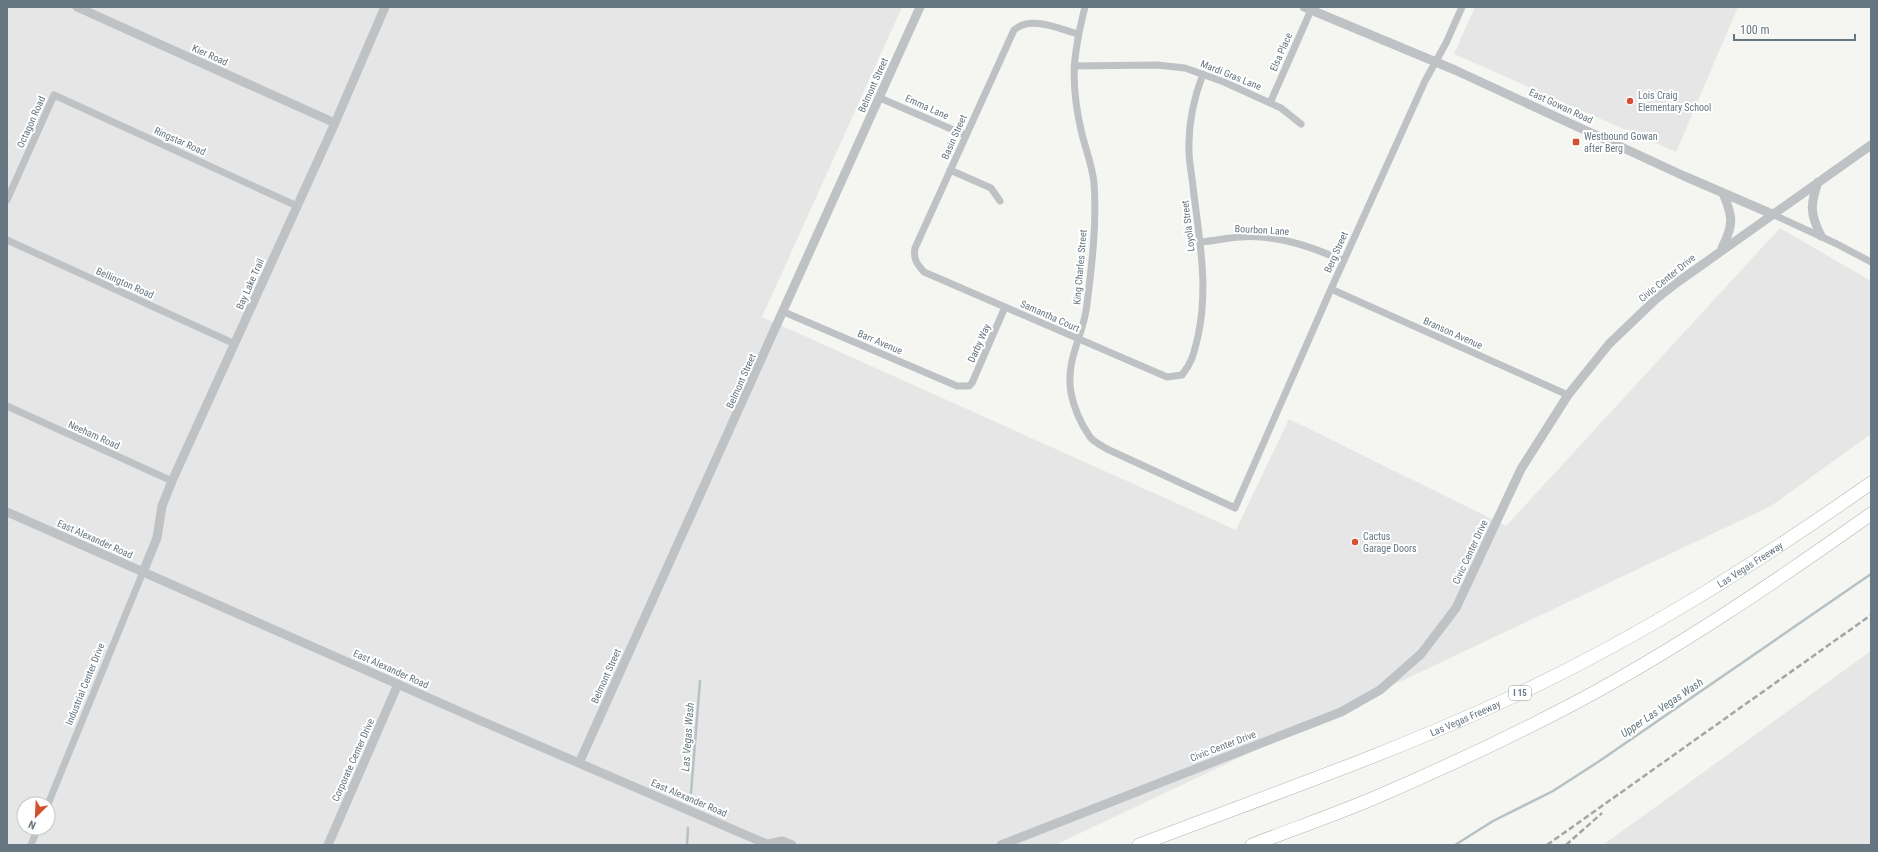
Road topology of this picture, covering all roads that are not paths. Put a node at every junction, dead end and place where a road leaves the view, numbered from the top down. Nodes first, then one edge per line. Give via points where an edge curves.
1 (77, 7) edge
2 (385, 7) edge
3 (920, 7) edge
4 (1085, 7) edge
5 (1462, 7) edge
6 (1308, 8) edge
7 (1078, 34) junction
8 (1436, 62) junction
9 (1074, 66) junction
10 (1202, 74) junction
11 (54, 95) joint
12 (880, 98) junction
13 (1270, 103) junction
14 (335, 123) junction
15 (1301, 124) dead end
16 (965, 135) junction
17 (1871, 145) edge
18 (950, 170) junction
19 (1818, 182) junction
20 (1723, 193) junction
21 (7, 200) edge
22 (1000, 201) dead end
23 (297, 206) junction
24 (1772, 214) junction
25 (1820, 236) junction
26 (7, 240) edge
27 (1200, 242) junction
28 (1722, 250) junction
29 (916, 261) joint
30 (1344, 261) junction
31 (1871, 262) edge
32 (1331, 289) junction
33 (1005, 307) junction
34 (784, 312) junction
35 (1078, 339) junction
36 (234, 344) junction
37 (1182, 375) joint
38 (968, 386) joint
39 (1568, 395) junction
40 (7, 406) edge
41 (172, 481) junction
42 (1871, 483) edge
43 (1235, 508) joint
44 (7, 512) edge
45 (1871, 514) edge
46 (143, 572) junction
47 (398, 684) junction
48 (579, 763) junction
49 (51, 796) edge
50 (768, 844) edge
51 (328, 845) edge
52 (792, 845) edge
53 (1001, 845) edge
54 (1139, 845) edge
55 (1252, 845) edge

1 - 14 street, Kier Road
2 - 14 street, Bay Lake Trail
3 - 12 street, Belmont Street
4 - 7 street, King Charles Street
5 - 8 street, Berg Street
6 - 8 street, East Gowan Road
6 - 13 street, Elsa Place
7 - 9 street, King Charles Street
7 - 16 street, Basin Street via 1033,22 1020,24 1014,30
8 - 20 street, East Gowan Road
8 - 30 street, Berg Street via 1425,81
9 - 10 street, Mardi Gras Lane via 1157,65 1185,68
9 - 35 street, King Charles Street via 1074,97 1094,183 1087,306
10 - 13 street, Mardi Gras Lane
10 - 27 street, Loyola Street via 1193,100 1189,124 1189,152
11 - 21 street, Octagon Road
11 - 23 street, Ringstar Road
12 - 16 street, Emma Lane
12 - 34 street, Belmont Street
13 - 15 street, Mardi Gras Lane via 1281,108
14 - 23 street, Bay Lake Trail
16 - 18 street, Basin Street
17 - 19 street, Civic Center Drive
18 - 22 street via 991,188
18 - 29 street, Basin Street via 915,248
19 - 24 street, Civic Center Drive
19 - 25 street via 1811,212
20 - 24 street, East Gowan Road
20 - 28 street via 1731,219 1731,228
23 - 36 street, Bay Lake Trail
24 - 25 street, East Gowan Road
24 - 28 street, Civic Center Drive
25 - 31 street, East Gowan Road
26 - 36 street, Bellington Road
27 - 30 street, Bourbon Lane via 1241,237 1282,239 1323,251
27 - 37 street, Loyola Street via 1204,286 1202,315 1191,363
28 - 39 street, Civic Center Drive via 1656,299 1609,344
29 - 33 street, Samantha Court via 924,272
30 - 32 street, Berg Street
32 - 39 street, Branson Avenue
32 - 43 street, Berg Street
33 - 35 street, Samantha Court
33 - 38 street, Darby Way via 972,383
34 - 38 street, Barr Avenue via 957,386
34 - 48 street, Belmont Street
35 - 37 street, Samantha Court via 1167,377
35 - 43 street, King Charles Street via 1070,366 1071,392 1078,416 1091,438 1131,462
36 - 41 street, Bay Lake Trail
39 - 53 street, Civic Center Drive via 1521,468 1456,608 1422,654 1380,690 1341,712
40 - 41 street, Neeham Road
41 - 46 street, Bay Lake Trail via 162,506 157,538
42 - 54 highway, Las Vegas Freeway / I 15 via 1797,535 1686,605 1602,652 1514,696 1411,741
44 - 46 street, East Alexander Road
45 - 55 highway via 1730,611 1639,667 1574,703 1482,750 1373,798
46 - 47 street, East Alexander Road
46 - 49 street, Industrial Center Drive
47 - 48 street, East Alexander Road
47 - 51 street, Corporate Center Drive
48 - 50 street, East Alexander Road
50 - 52 street, East Alexander Road via 782,841

